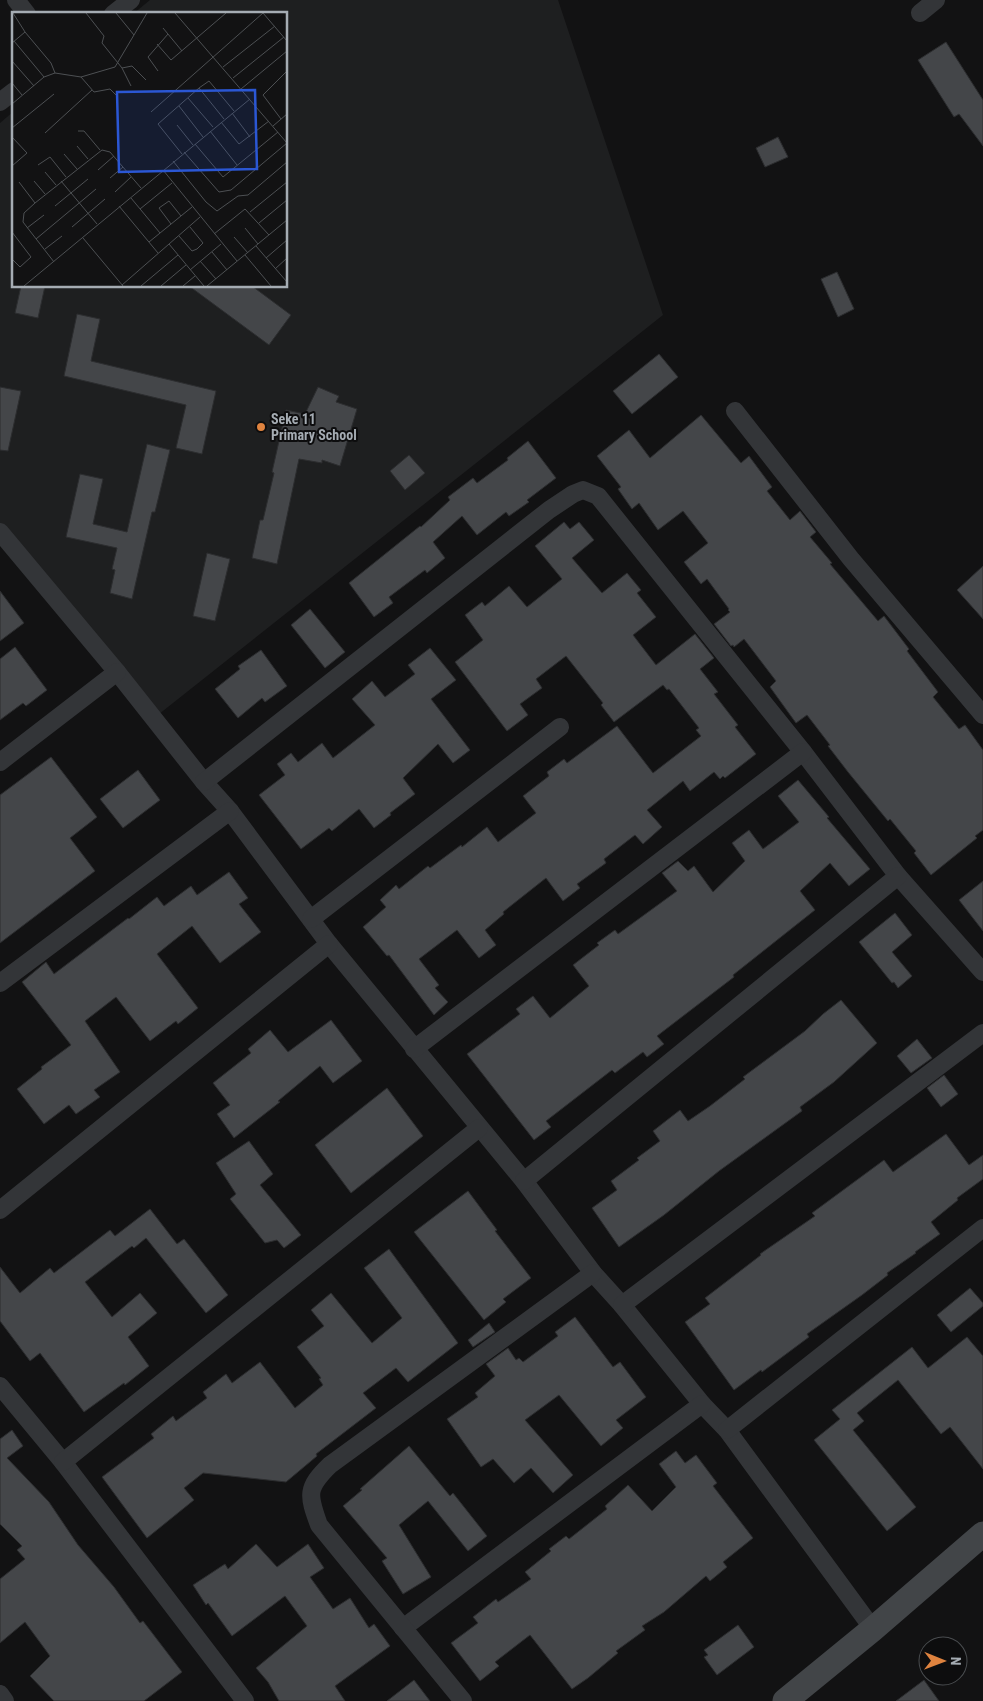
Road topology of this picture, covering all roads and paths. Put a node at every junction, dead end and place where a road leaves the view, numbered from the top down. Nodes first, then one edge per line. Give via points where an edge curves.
1 (16, 0) edge
2 (130, 0) edge
3 (936, 0) edge
4 (25, 12) edge
5 (115, 12) edge
6 (920, 13) dead end
7 (12, 93) edge
8 (0, 102) edge
9 (735, 411) dead end
10 (2, 540) edge
11 (117, 672) junction
12 (983, 715) edge
13 (560, 727) dead end
14 (804, 752) junction
15 (0, 762) edge
16 (204, 782) junction
17 (230, 811) junction
18 (898, 876) junction
19 (311, 919) junction
20 (329, 944) junction
21 (983, 972) edge
22 (0, 983) edge
23 (983, 1034) edge
24 (414, 1049) junction
25 (479, 1128) junction
26 (524, 1181) junction
27 (0, 1210) edge
28 (983, 1228) edge
29 (593, 1273) junction
30 (622, 1305) junction
31 (0, 1386) edge
32 (702, 1404) junction
33 (727, 1430) junction
34 (63, 1462) junction
35 (983, 1534) edge
36 (403, 1628) junction
37 (873, 1628) junction
38 (0, 1694) edge
39 (6, 1701) edge
40 (245, 1701) edge
41 (463, 1701) edge
42 (785, 1701) edge

1 - 4 street
2 - 5 street
3 - 6 street
7 - 8 street
9 - 12 street via 851,559
10 - 11 street
11 - 15 street
11 - 16 street
13 - 19 street
14 - 16 street via 598,496 583,490 549,510
14 - 18 street
14 - 24 street
16 - 17 street
17 - 19 street
17 - 22 street
18 - 21 street
18 - 26 street
19 - 20 street
20 - 24 street
20 - 27 street
23 - 30 street
24 - 25 street
25 - 26 street
25 - 34 street
26 - 29 street
28 - 33 street
29 - 30 street
29 - 36 street via 316,1478 310,1491 319,1525
30 - 32 street
31 - 34 street
32 - 33 street
32 - 36 street
33 - 37 street
34 - 40 street
35 - 37 street
36 - 41 street
37 - 42 street
38 - 39 street

